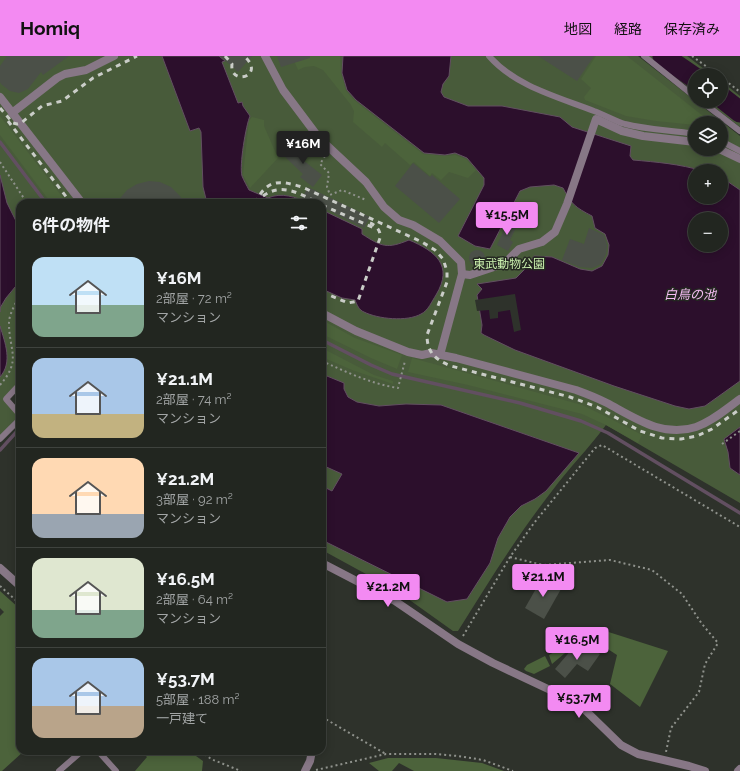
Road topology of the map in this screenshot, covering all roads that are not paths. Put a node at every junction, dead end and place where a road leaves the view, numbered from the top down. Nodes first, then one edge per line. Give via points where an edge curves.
1 (114, 56) edge
2 (264, 56) edge
3 (489, 56) edge
4 (644, 56) edge
5 (688, 91) edge
6 (0, 97) edge
7 (710, 108) edge
8 (12, 113) junction
9 (740, 131) edge
10 (688, 133) edge
11 (688, 141) edge
12 (728, 145) edge
13 (740, 151) edge
14 (728, 153) edge
15 (740, 159) edge
16 (79, 199) edge
17 (462, 274) junction
18 (326, 315) edge
19 (440, 355) junction
20 (16, 388) edge
21 (740, 399) edge
22 (16, 410) edge
23 (16, 423) edge
24 (0, 439) edge
25 (326, 565) edge
26 (0, 568) edge
27 (16, 582) edge
28 (77, 755) edge
29 (102, 755) edge
30 (311, 755) edge
31 (740, 769) edge
32 (59, 771) edge
33 (116, 771) edge
34 (305, 771) edge
35 (706, 771) edge
36 (738, 771) edge

1 - 8 street via 86,70 57,78
2 - 17 street via 282,90 319,138 366,182 384,207 399,220 440,241 461,262
3 - 10 lane via 514,77 624,124
4 - 5 lane
6 - 8 street
7 - 9 lane
8 - 16 street
11 - 17 street via 622,131 596,119 555,232 542,242 519,249 500,265 470,275
12 - 13 lane
14 - 15 street
17 - 19 street
18 - 19 street via 356,331 408,352
19 - 21 street via 576,390 594,396 650,426 663,429 680,430 696,427 711,420
20 - 22 lane via 6,399
23 - 24 lane
25 - 35 street via 395,601 458,644 565,697 585,710 621,745 638,754
26 - 27 street
28 - 32 lane
29 - 33 lane
30 - 34 street
31 - 36 street

